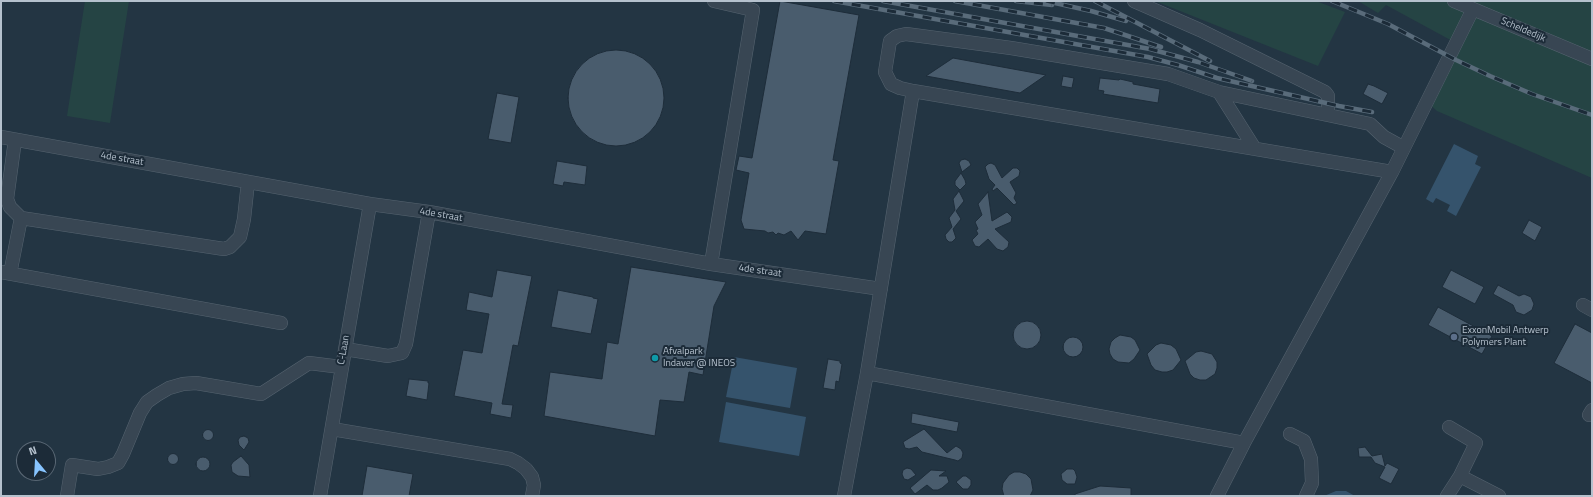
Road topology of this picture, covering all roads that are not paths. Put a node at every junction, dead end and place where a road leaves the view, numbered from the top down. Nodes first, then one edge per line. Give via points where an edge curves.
1 (714, 1) edge
2 (1134, 1) edge
3 (1454, 1) edge
4 (1473, 9) junction
5 (1592, 59) edge
6 (913, 91) junction
7 (1219, 92) junction
8 (1328, 115) junction
9 (1, 137) edge
10 (15, 140) junction
11 (1404, 148) junction
12 (1255, 149) junction
13 (1392, 172) junction
14 (248, 182) junction
15 (370, 204) junction
16 (429, 212) junction
17 (21, 218) junction
18 (711, 264) junction
19 (6, 273) edge
20 (881, 289) junction
21 (281, 323) dead end
22 (345, 349) junction
23 (341, 367) junction
24 (867, 373) junction
25 (1449, 428) dead end
26 (332, 429) junction
27 (1290, 434) dead end
28 (1244, 443) junction
29 (1460, 476) junction
30 (66, 496) edge
31 (320, 496) edge
32 (532, 496) edge
33 (844, 496) edge
34 (1217, 496) edge
35 (1306, 496) edge
36 (1447, 496) edge
37 (1498, 496) edge

1 - 18 street via 752,10
2 - 8 street via 1200,30 1325,92 1328,96
3 - 4 street, Scheldedijk
4 - 5 street, Scheldedijk
4 - 11 street
6 - 7 street via 891,84 884,72 890,41 906,34 1011,48 1168,74
6 - 12 street
6 - 20 street
7 - 8 street
7 - 12 street
8 - 11 street via 1370,124 1384,137
9 - 10 street, 4de straat
10 - 14 street, 4de straat
10 - 17 street via 7,199 10,207
11 - 13 street
12 - 13 street
13 - 28 street
14 - 15 street, 4de straat
14 - 17 street via 240,237 224,249
15 - 16 street, 4de straat
15 - 22 street, C-Laan
16 - 18 street, 4de straat
16 - 22 street via 406,344 402,353 388,356
17 - 19 street
18 - 20 street, 4de straat
19 - 21 street
20 - 24 street
22 - 23 street, C-Laan
23 - 26 street, C-Laan
23 - 30 street via 309,363 261,394 196,382 169,388 147,402 118,463 98,468 72,465
24 - 28 street
24 - 33 street
25 - 29 street via 1476,443
26 - 31 street, C-Laan
26 - 32 street via 510,460 526,469 532,477
27 - 35 street via 1304,441 1311,459 1312,483
28 - 34 street
29 - 36 street
29 - 37 street

